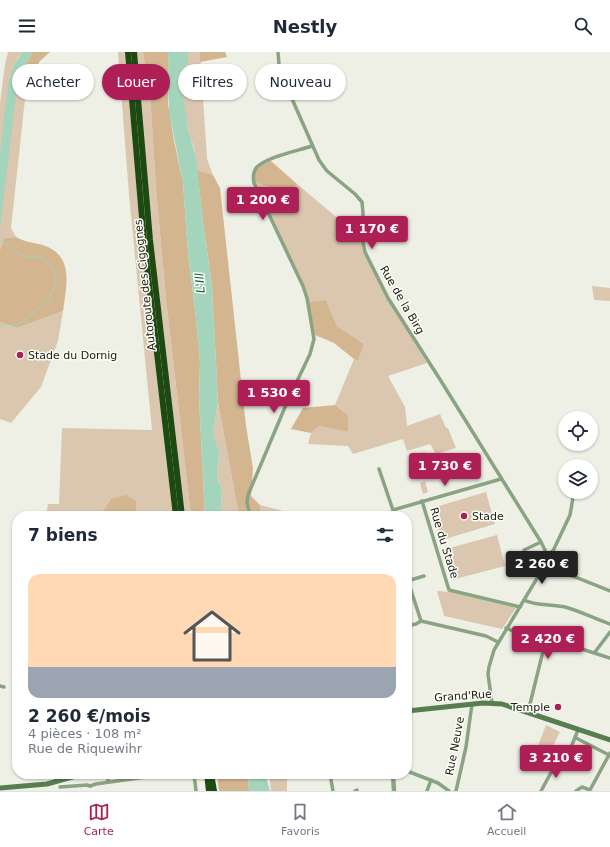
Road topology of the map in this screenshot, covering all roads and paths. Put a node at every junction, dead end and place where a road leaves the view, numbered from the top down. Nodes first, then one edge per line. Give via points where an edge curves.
1 (128, 52) edge
2 (134, 52) edge
3 (278, 52) edge
4 (312, 146) junction
5 (379, 469) dead end
6 (501, 479) junction
7 (573, 499) edge
8 (422, 502) junction
9 (393, 510) joint
10 (175, 511) edge
11 (181, 511) edge
12 (249, 511) edge
13 (540, 542) junction
14 (524, 550) dead end
15 (546, 555) junction
16 (545, 565) junction
17 (424, 576) dead end
18 (412, 579) edge
19 (610, 591) edge
20 (412, 595) edge
21 (524, 600) junction
22 (520, 607) junction
23 (421, 621) junction
24 (610, 624) edge
25 (412, 625) edge
26 (506, 628) junction
27 (610, 632) edge
28 (546, 639) junction
29 (498, 642) junction
30 (595, 652) junction
31 (610, 658) edge
32 (492, 703) junction
33 (472, 704) junction
34 (412, 710) edge
35 (528, 712) junction
36 (578, 730) junction
37 (574, 740) junction
38 (610, 740) edge
39 (610, 754) edge
40 (412, 773) edge
41 (73, 779) edge
42 (130, 779) edge
43 (195, 779) edge
44 (208, 779) edge
45 (213, 779) edge
46 (331, 779) edge
47 (393, 779) edge
48 (431, 780) junction
49 (108, 782) joint
50 (60, 786) edge
51 (90, 786) junction
52 (0, 788) edge
53 (590, 790) edge
54 (90, 791) edge
55 (196, 791) edge
56 (209, 791) edge
57 (214, 791) edge
58 (333, 791) edge
59 (394, 791) edge
60 (427, 791) edge
61 (449, 791) edge
62 (456, 791) edge
63 (541, 791) edge
64 (576, 791) edge

1 - 10 highway, Autoroute des Cigognes via 144,241
2 - 11 highway, Autoroute des Cigognes via 150,240
3 - 4 street, Rue de la Birg via 282,74
4 - 6 street, Rue de la Birg via 324,167 360,199 363,209 363,243 367,257 396,312
4 - 12 street via 264,161 255,169 253,179 303,286 314,339 310,354 248,495
5 - 9 street
6 - 8 street
6 - 13 street, Rue de la Birg
7 - 15 street via 570,515 553,551
8 - 9 street
8 - 22 street, Rue du Stade via 449,590
13 - 14 street
13 - 15 street, Rue de la Birg
15 - 16 street
16 - 19 street
16 - 21 street
17 - 18 street
20 - 23 street
21 - 22 street
21 - 24 street via 529,603 567,608
22 - 26 street
23 - 25 street
23 - 29 street via 486,636
26 - 28 street
26 - 29 street
27 - 30 street
28 - 30 street
28 - 35 street
29 - 32 street via 488,674
30 - 31 street
32 - 33 main road, Grand'Rue
32 - 35 main road, Grand'Rue
33 - 34 main road, Grand'Rue
33 - 62 street, Rue Neuve
35 - 36 main road, Grand'Rue
36 - 37 street
36 - 38 main road, Grand'Rue
37 - 39 street
37 - 63 street via 568,755 560,756 557,760
39 - 53 street
40 - 48 street
41 - 50 main road
42 - 49 street
43 - 55 street
44 - 56 highway
45 - 57 highway
46 - 58 street
47 - 59 street
48 - 60 street
48 - 61 street
49 - 51 street
50 - 51 street
50 - 52 main road
51 - 54 street
53 - 64 street via 582,787

